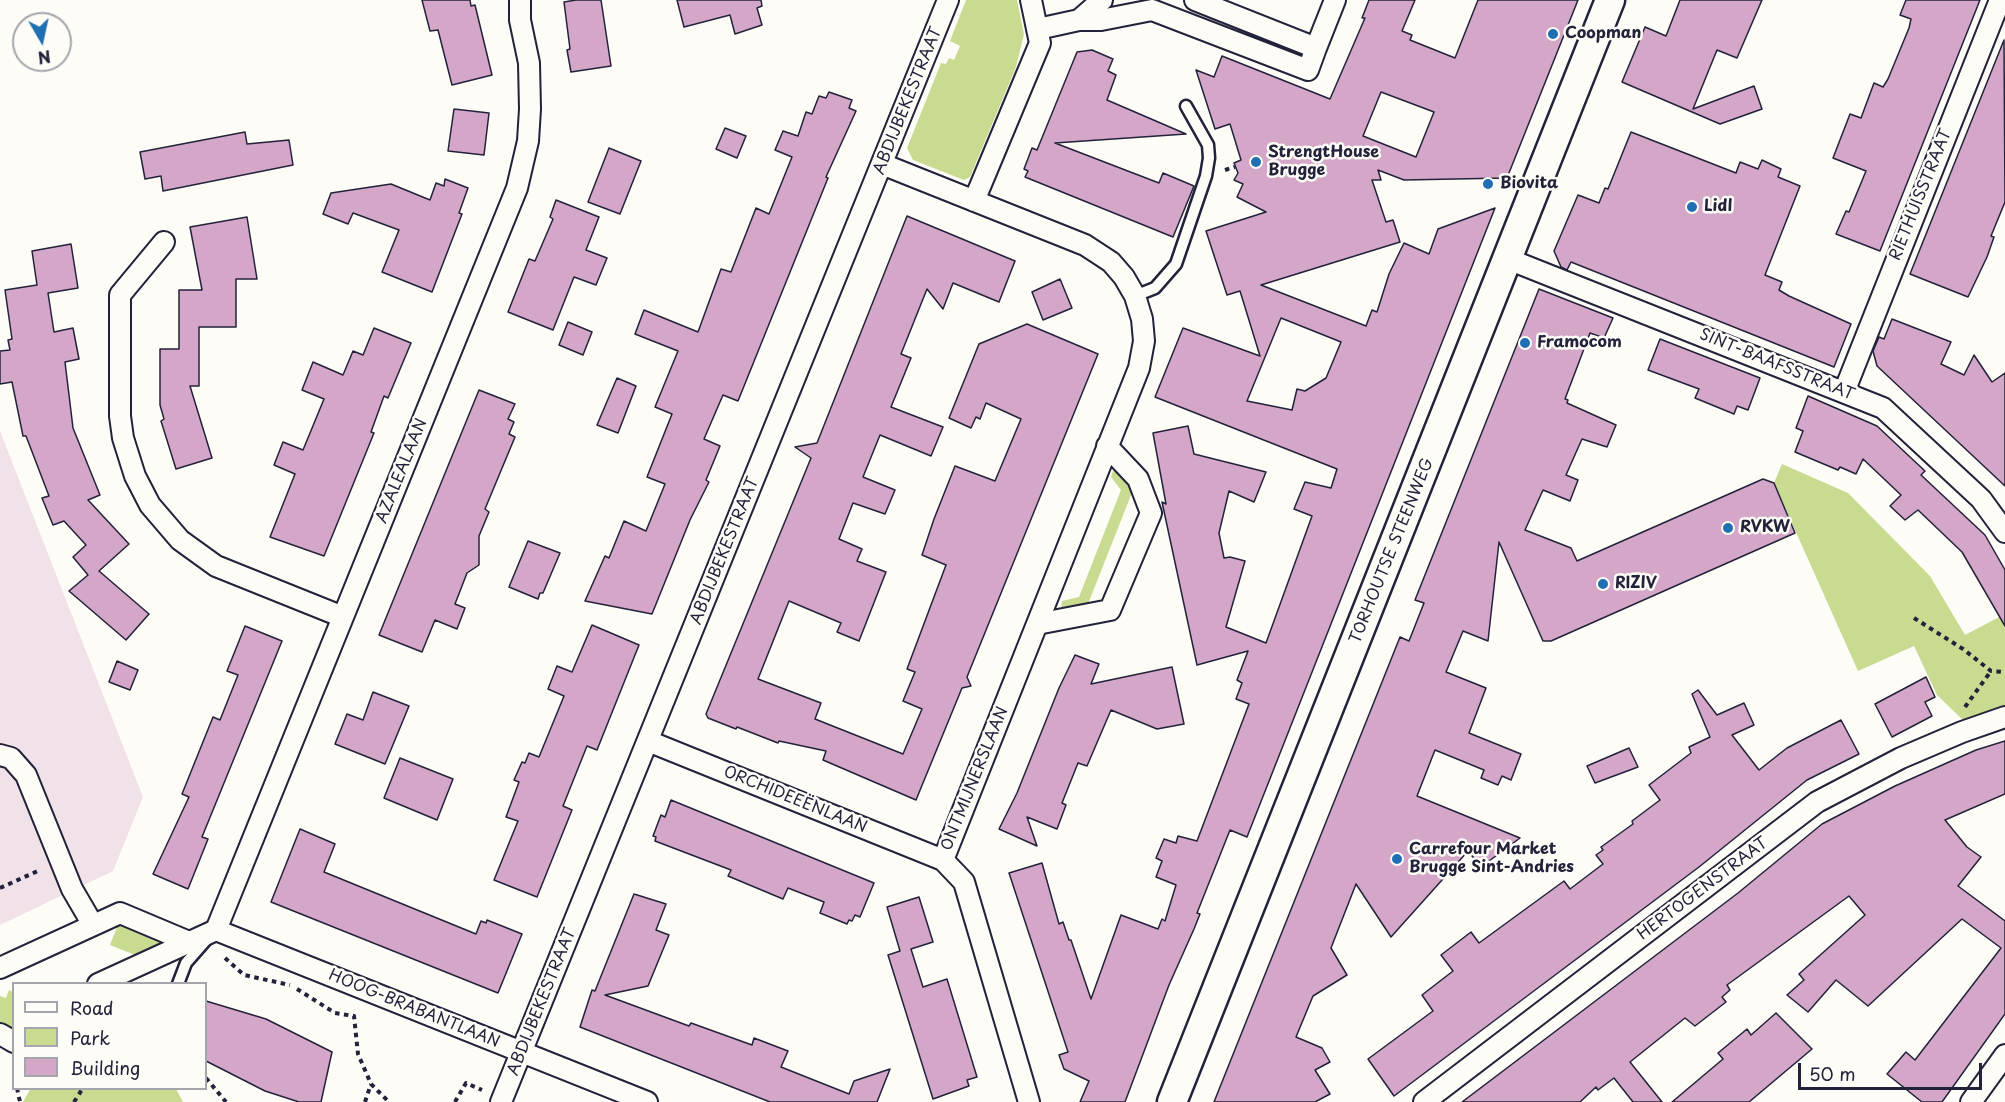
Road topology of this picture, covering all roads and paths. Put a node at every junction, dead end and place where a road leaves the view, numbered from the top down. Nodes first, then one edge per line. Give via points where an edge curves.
1 (520, 0) edge
2 (948, 0) edge
3 (1031, 0) edge
4 (1102, 0) edge
5 (1195, 0) edge
6 (1335, 0) edge
7 (1610, 0) edge
8 (2000, 0) edge
9 (1079, 20) junction
10 (1038, 29) junction
11 (1316, 48) junction
12 (1186, 106) dead end
13 (882, 164) junction
14 (1235, 167) dead end
15 (1225, 170) dead end
16 (974, 201) junction
17 (164, 242) dead end
18 (1508, 259) junction
19 (1135, 296) junction
20 (1844, 392) junction
21 (1107, 446) junction
22 (2005, 532) edge
23 (343, 617) junction
24 (1914, 618) dead end
25 (1036, 624) junction
26 (2005, 672) edge
27 (2005, 717) edge
28 (648, 741) junction
29 (0, 755) edge
30 (60, 860) junction
31 (943, 860) junction
32 (0, 888) edge
33 (93, 925) junction
34 (222, 932) junction
35 (189, 942) junction
36 (0, 968) edge
37 (102, 982) edge
38 (179, 982) edge
39 (522, 1052) junction
40 (2005, 1056) edge
41 (207, 1079) edge
42 (371, 1084) junction
43 (502, 1100) edge
44 (226, 1102) edge
45 (365, 1102) edge
46 (389, 1102) edge
47 (455, 1102) edge
48 (646, 1102) edge
49 (1029, 1102) edge
50 (1172, 1102) edge
51 (1424, 1102) edge
52 (1971, 1102) edge

1 - 23 street, AZALEALAAN via 529,63 530,109 518,188
2 - 13 street, ABDIJBEKESTRAAT
3 - 10 street
4 - 9 street
5 - 11 street
6 - 11 street
7 - 18 main road, TORHOUTSE STEENWEG
8 - 20 street, RIETHUISSTRAAT
9 - 10 street
9 - 11 street via 1152,10 1308,70
10 - 16 street via 1040,43
12 - 19 lane via 1208,145 1206,176 1176,264 1155,288
13 - 16 street, ONTMIJNERSLAAN
13 - 28 street, ABDIJBEKESTRAAT
14 - 15 path
16 - 19 street, ONTMIJNERSLAAN via 1085,245 1111,262
17 - 23 street via 120,295 120,416 135,476 150,505 180,540 216,566
18 - 20 street, SINT-BAAFSSTRAAT
18 - 50 main road, TORHOUTSE STEENWEG
19 - 21 street, ONTMIJNERSLAAN via 1142,319 1139,368
20 - 22 street, SINT-BAAFSSTRAAT via 1891,413 1981,499
21 - 25 street, ONTMIJNERSLAAN
21 - 25 street via 1138,479 1151,513 1110,610
23 - 34 street, AZALEALAAN
24 - 26 path via 1991,671
25 - 31 street, ONTMIJNERSLAAN
27 - 51 street, HERTOGENSTRAAT via 1911,754 1817,802
28 - 31 street, ORCHIDEEËNLAAN
28 - 39 street, ABDIJBEKESTRAAT
29 - 30 street via 11,759 26,775
30 - 32 path
30 - 33 street
31 - 49 street, ONTMIJNERSLAAN via 964,882
33 - 35 street via 120,913
33 - 36 street
34 - 35 street
34 - 38 lane via 186,963
34 - 39 street, HOOG-BRABANTLAAN
34 - 42 path via 221,954 244,975 290,985 335,1013 354,1016 358,1054
35 - 37 street
39 - 43 street, ABDIJBEKESTRAAT
39 - 48 street, HOOG-BRABANTLAAN
40 - 52 street
41 - 44 path
42 - 45 path
42 - 46 path
43 - 47 path via 466,1083

